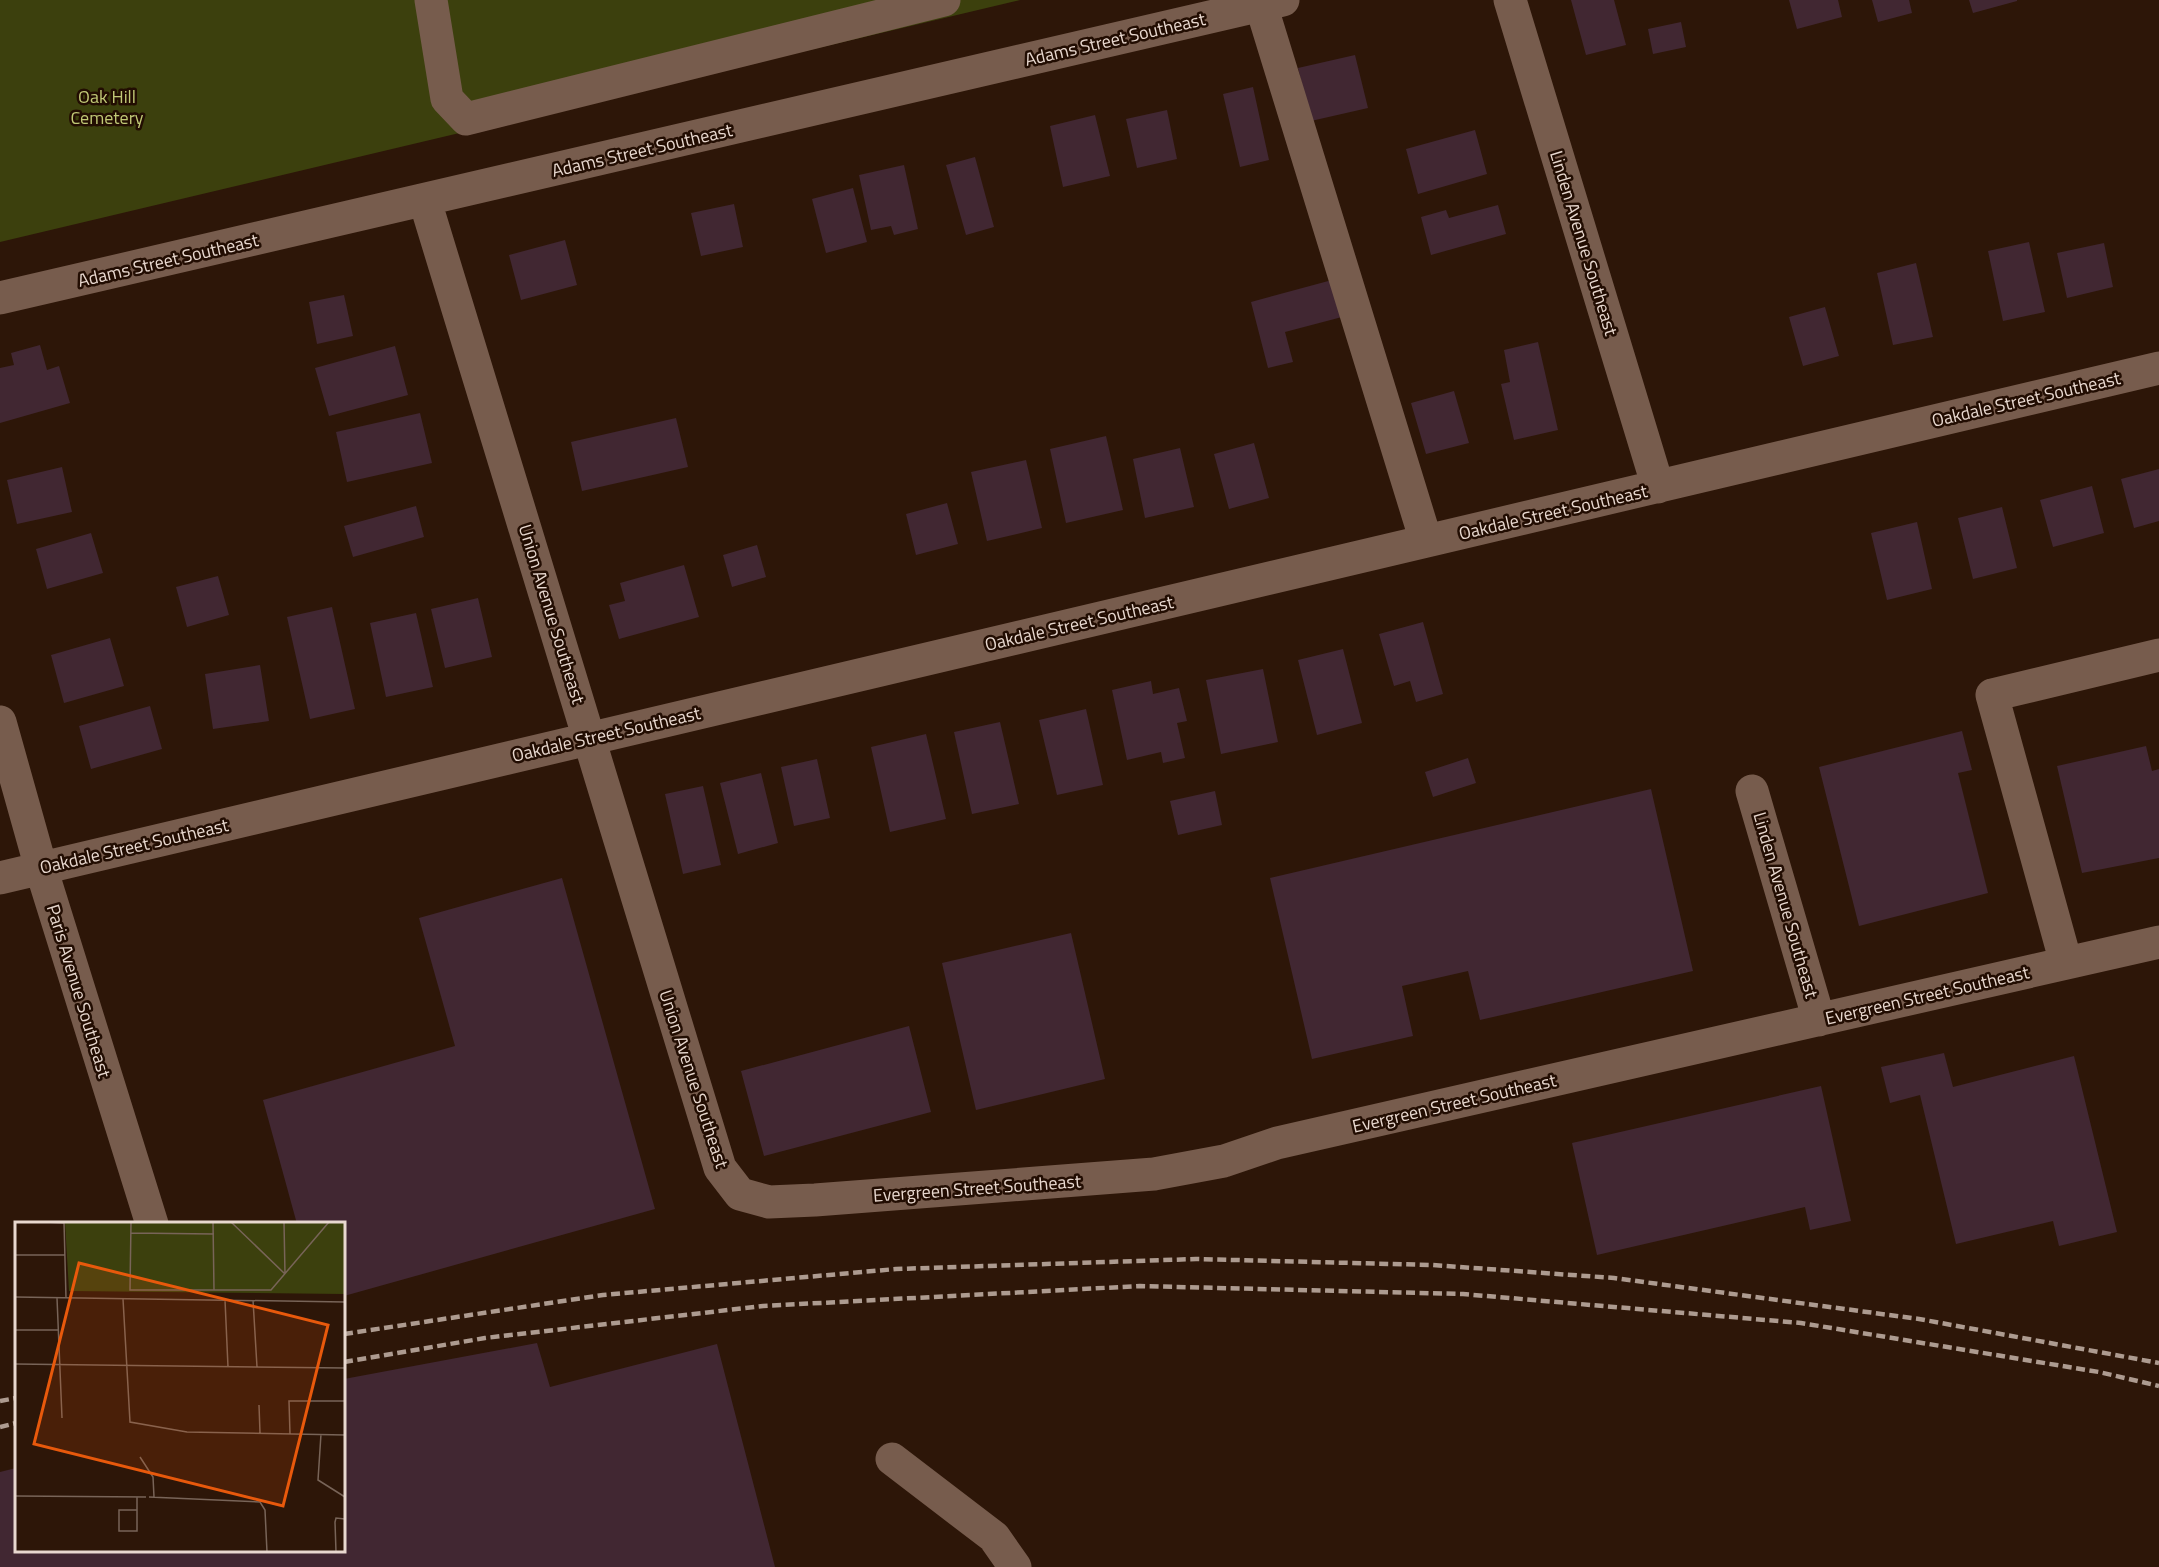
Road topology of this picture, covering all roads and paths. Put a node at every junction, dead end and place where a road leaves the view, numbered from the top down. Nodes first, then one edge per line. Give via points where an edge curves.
1 (431, 0) edge
2 (944, 0) edge
3 (1510, 0) edge
4 (1272, 3) edge
5 (425, 201) junction
6 (0, 298) edge
7 (2159, 368) edge
8 (1658, 487) junction
9 (1426, 541) junction
10 (2159, 655) edge
11 (0, 722) edge
12 (590, 737) junction
13 (1752, 791) dead end
14 (41, 868) junction
15 (0, 878) edge
16 (2159, 942) edge
17 (2066, 963) junction
18 (1819, 1020) junction
19 (740, 1194) joint
20 (151, 1222) edge
21 (892, 1459) dead end
22 (1015, 1567) edge

1 - 2 street via 447,99 466,119
3 - 8 street, Linden Avenue Southeast
4 - 5 street, Adams Street Southeast
4 - 9 street
5 - 6 street, Adams Street Southeast
5 - 12 street, Union Avenue Southeast
7 - 8 street, Oakdale Street Southeast
8 - 9 street, Oakdale Street Southeast
9 - 12 street, Oakdale Street Southeast
10 - 17 street via 1992,695
11 - 14 street, Paris Avenue Southeast
12 - 14 street, Oakdale Street Southeast
12 - 19 street, Union Avenue Southeast via 720,1168
13 - 18 street, Linden Avenue Southeast
14 - 15 street, Oakdale Street Southeast
14 - 20 street, Paris Avenue Southeast
16 - 17 street, Evergreen Street Southeast
17 - 18 street, Evergreen Street Southeast
18 - 19 street, Evergreen Street Southeast via 1277,1143 1224,1161 1154,1174 815,1200 769,1202
21 - 22 street via 994,1538

